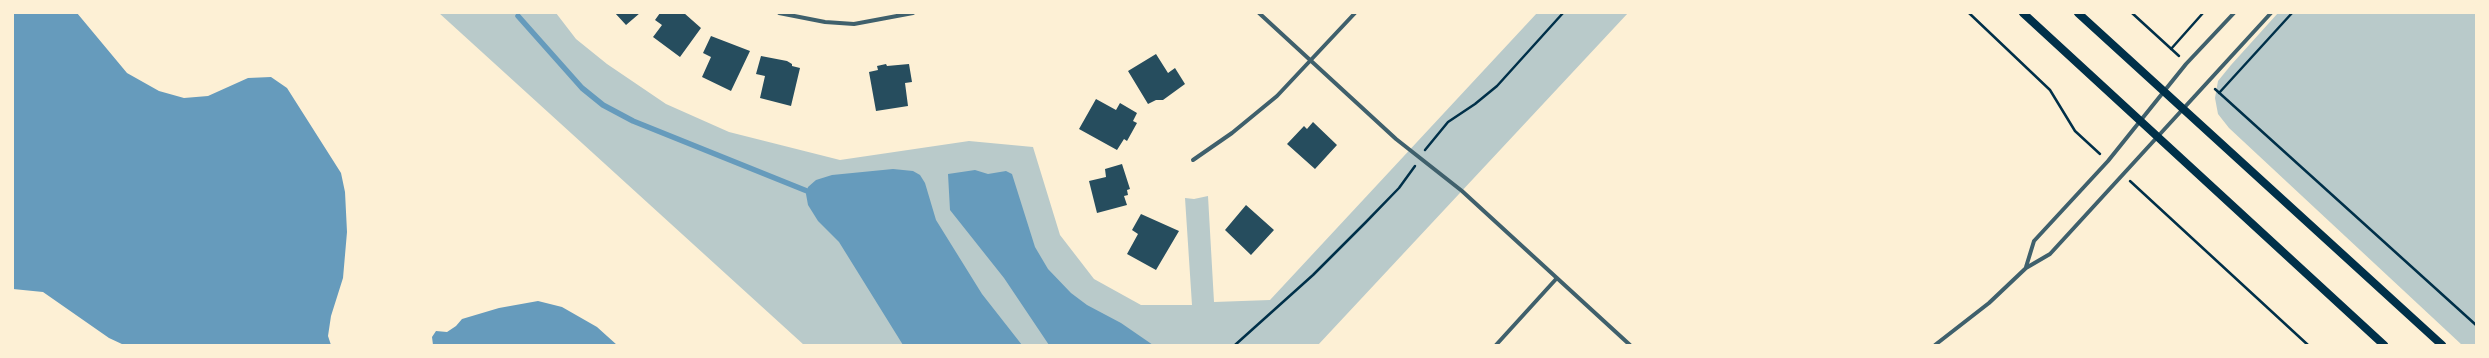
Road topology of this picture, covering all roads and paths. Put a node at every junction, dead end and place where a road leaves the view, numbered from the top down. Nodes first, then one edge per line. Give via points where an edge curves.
1 (779, 13) edge
2 (913, 13) edge
3 (1259, 13) edge
4 (1355, 13) edge
5 (1563, 13) edge
6 (1969, 13) edge
7 (2023, 13) edge
8 (2078, 13) edge
9 (2132, 13) edge
10 (2203, 13) edge
11 (2234, 13) edge
12 (2271, 13) edge
13 (2292, 13) edge
14 (1312, 61) junction
15 (2163, 92) junction
16 (2183, 110) junction
17 (2141, 120) junction
18 (2159, 137) junction
19 (1433, 139) dead end
20 (2098, 152) dead end
21 (1193, 160) dead end
22 (1413, 169) dead end
23 (2136, 186) dead end
24 (2026, 268) junction
25 (1558, 278) junction
26 (2476, 325) edge
27 (1235, 345) edge
28 (1496, 345) edge
29 (1630, 345) edge
30 (1935, 345) edge
31 (2308, 345) edge
32 (2384, 345) edge
33 (2442, 345) edge

1 - 2 street via 825,22 854,24
3 - 14 street
4 - 14 street
5 - 19 path via 1497,86 1448,122
6 - 20 path via 2050,90 2075,131
7 - 17 main road
8 - 15 main road
9 - 10 path via 2171,49
11 - 15 street
12 - 16 street
13 - 26 path via 2219,93
14 - 21 street via 1249,120
14 - 25 street via 1396,139 1462,191
15 - 16 main road
15 - 17 street
16 - 18 street
16 - 33 main road
17 - 18 main road
17 - 24 street via 2108,161 2034,241
18 - 24 street via 2050,254
18 - 32 main road
22 - 27 path via 1399,188 1324,264
23 - 31 path
24 - 30 street via 1989,303
25 - 28 street
25 - 29 street

